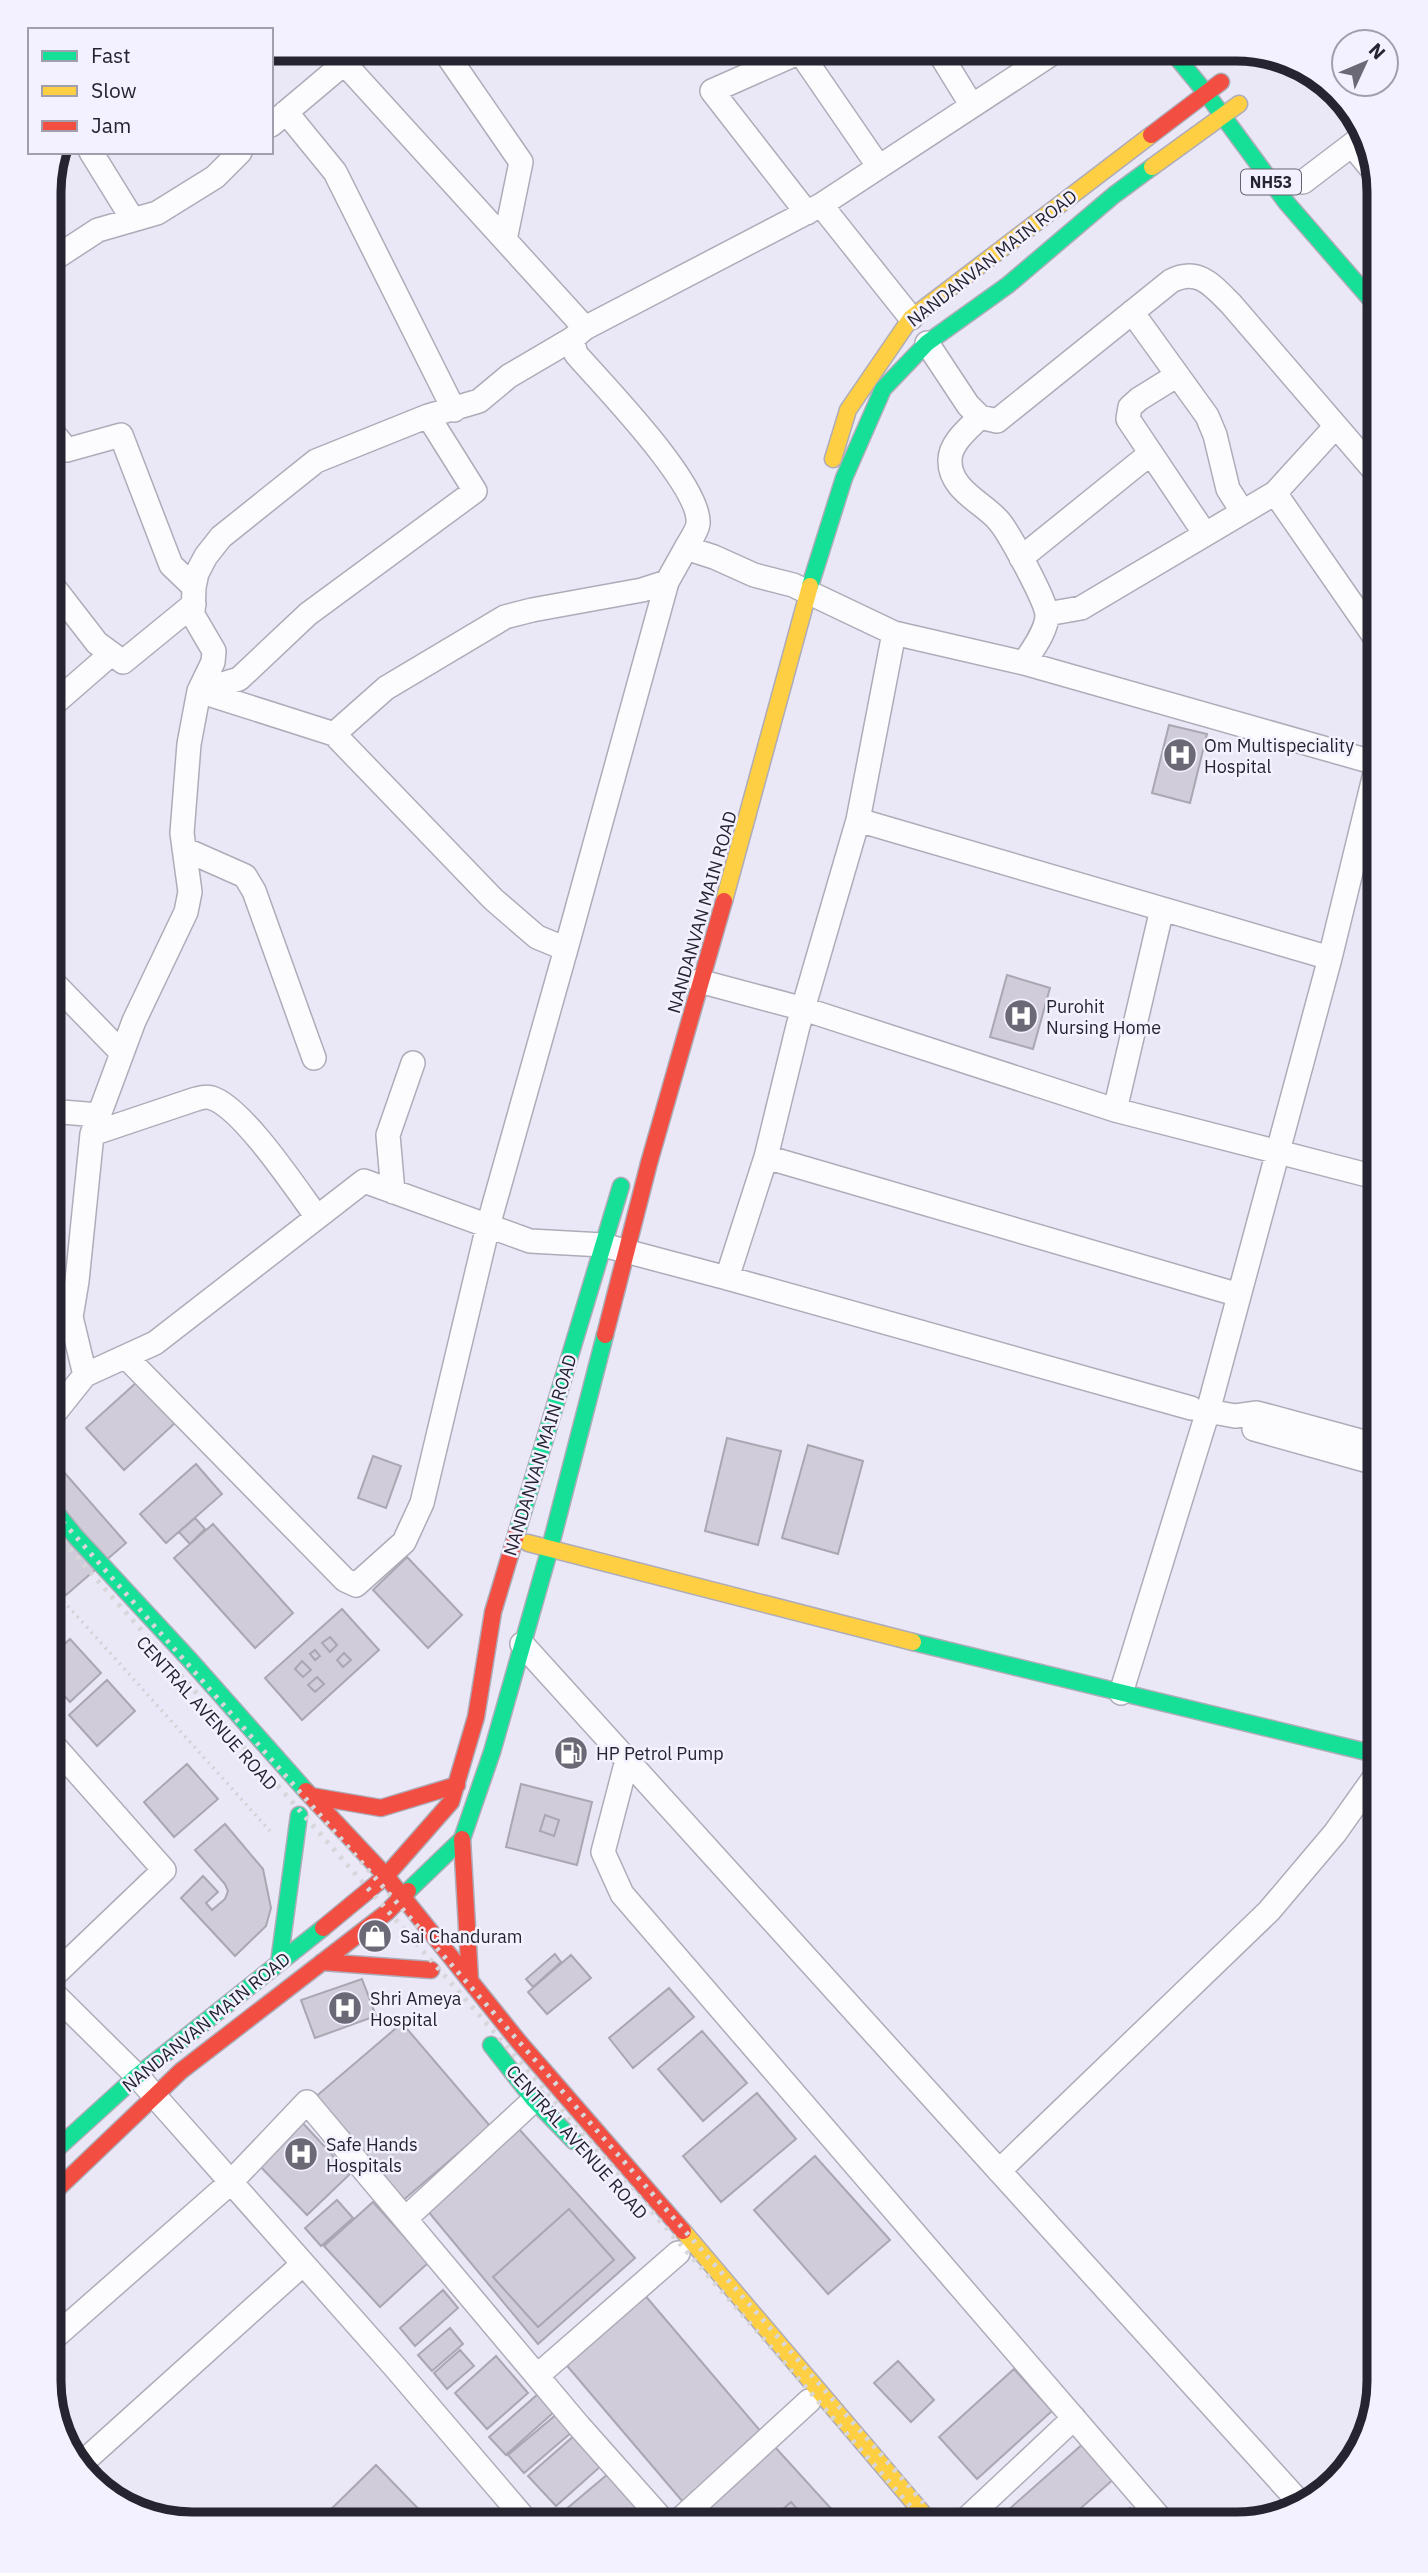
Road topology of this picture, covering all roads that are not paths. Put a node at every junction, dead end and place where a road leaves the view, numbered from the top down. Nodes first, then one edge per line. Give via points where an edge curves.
1 (345, 62) edge
2 (357, 62) edge
3 (452, 62) edge
4 (777, 62) edge
5 (807, 62) edge
6 (945, 62) edge
7 (1039, 62) edge
8 (1181, 62) edge
9 (1206, 93) junction
10 (972, 106) junction
11 (1223, 116) junction
12 (279, 118) edge
13 (1356, 141) edge
14 (91, 154) edge
15 (238, 154) edge
16 (878, 167) junction
17 (1303, 182) dead end
18 (814, 209) junction
19 (133, 220) junction
20 (505, 240) junction
21 (62, 254) edge
22 (1367, 295) edge
23 (1132, 312) junction
24 (911, 318) junction
25 (579, 334) junction
26 (928, 343) junction
27 (1176, 376) junction
28 (454, 410) junction
29 (428, 416) junction
30 (980, 417) junction
31 (1336, 426) junction
32 (62, 444) edge
33 (1151, 453) junction
34 (1367, 462) edge
35 (828, 473) dead end
36 (1275, 493) junction
37 (1242, 512) junction
38 (1205, 534) junction
39 (686, 548) junction
40 (1021, 558) junction
41 (667, 582) junction
42 (797, 587) junction
43 (194, 595) junction
44 (62, 598) edge
45 (1047, 614) junction
46 (1367, 626) edge
47 (894, 633) junction
48 (111, 654) junction
49 (1024, 663) junction
50 (199, 691) junction
51 (62, 697) edge
52 (334, 734) junction
53 (1367, 759) edge
54 (1367, 807) edge
55 (858, 820) junction
56 (184, 849) junction
57 (1162, 909) junction
58 (566, 949) junction
59 (1330, 958) junction
60 (690, 976) junction
61 (62, 991) edge
62 (804, 1009) junction
63 (122, 1053) junction
64 (314, 1058) dead end
65 (413, 1063) dead end
66 (1115, 1110) junction
67 (62, 1115) edge
68 (95, 1125) junction
69 (1278, 1152) junction
70 (766, 1157) junction
71 (627, 1166) dead end
72 (1367, 1175) edge
73 (393, 1192) junction
74 (317, 1217) junction
75 (488, 1226) junction
76 (603, 1245) junction
77 (627, 1252) junction
78 (727, 1278) junction
79 (1239, 1295) junction
80 (61, 1308) edge
81 (71, 1317) junction
82 (126, 1357) junction
83 (85, 1375) junction
84 (61, 1404) edge
85 (1200, 1410) junction
86 (1235, 1416) junction
87 (1367, 1443) edge
88 (1367, 1461) edge
89 (61, 1518) edge
90 (515, 1540) junction
91 (550, 1548) junction
92 (522, 1644) junction
93 (1121, 1693) junction
94 (1367, 1752) edge
95 (61, 1754) edge
96 (627, 1760) junction
97 (457, 1785) junction
98 (1367, 1788) edge
99 (311, 1796) junction
100 (318, 1836) dead end
101 (462, 1839) junction
102 (386, 1876) junction
103 (354, 1877) dead end
104 (368, 1892) junction
105 (403, 1896) junction
106 (389, 1917) junction
107 (416, 1951) dead end
108 (322, 1962) junction
109 (279, 1963) junction
110 (61, 1968) edge
111 (470, 1980) junction
112 (61, 2001) edge
113 (482, 2035) dead end
114 (137, 2076) junction
115 (155, 2096) junction
116 (534, 2100) junction
117 (61, 2145) edge
118 (581, 2148) dead end
119 (999, 2171) junction
120 (230, 2183) junction
121 (61, 2185) edge
122 (405, 2219) junction
123 (678, 2253) dead end
124 (303, 2264) junction
125 (730, 2312) dead end
126 (61, 2331) edge
127 (537, 2376) junction
128 (809, 2401) junction
129 (1074, 2418) junction
130 (87, 2459) edge
131 (1295, 2497) edge
132 (518, 2511) edge
133 (655, 2511) edge
134 (689, 2511) edge
135 (904, 2512) edge
136 (922, 2512) edge
137 (974, 2512) edge
138 (1155, 2512) edge

1 - 12 street
2 - 20 street
3 - 20 street via 521,162
4 - 18 street via 712,91
5 - 16 street
6 - 10 street
7 - 10 street
8 - 9 main road, NH53
9 - 11 main road, NH53
9 - 11 main road, NANDANVAN MAIN ROAD via 1217,76 1242,109
9 - 24 main road, NANDANVAN MAIN ROAD
10 - 16 street
11 - 22 main road, NH53 via 1286,202
11 - 26 main road via 1114,195 1008,285
12 - 28 street via 335,172
13 - 17 street
14 - 19 street
15 - 19 street via 215,177 157,213
16 - 18 street
18 - 24 street
18 - 25 street
19 - 21 street via 98,230
20 - 25 street
23 - 27 street
23 - 30 street via 997,422
23 - 31 street via 1183,274 1197,276 1231,304
24 - 35 main road, NANDANVAN MAIN ROAD via 848,411
25 - 28 street via 509,376 479,401
25 - 39 street via 576,354 674,467 694,504 698,524
26 - 30 street
26 - 42 main road via 883,389
27 - 33 street via 1130,407 1128,419
27 - 37 street via 1207,416 1228,489
28 - 29 street
29 - 43 street via 316,461 221,537 197,573
29 - 50 street via 474,491 308,614 239,679
30 - 40 street via 955,444 950,460 956,482 996,518
31 - 34 street
31 - 36 street
32 - 43 street via 67,450 121,435 171,565
33 - 38 street
33 - 40 street
36 - 37 street
36 - 46 street
37 - 38 street
38 - 45 street via 1081,608
39 - 41 street
39 - 42 street
40 - 45 street
41 - 52 street via 505,617 386,688
41 - 58 street
42 - 47 street
42 - 60 main road via 771,734
43 - 48 street via 123,663
43 - 50 street via 193,615 214,651
44 - 48 street
45 - 49 street via 1044,629
47 - 49 street
47 - 55 street
48 - 51 street
49 - 53 street
50 - 52 street
50 - 56 street via 184,801
52 - 58 street via 493,899 537,937
54 - 59 street
55 - 57 street
55 - 62 street
56 - 63 street via 190,892 186,912
56 - 64 street via 245,876
57 - 59 street
57 - 66 street
58 - 75 street
59 - 69 street
60 - 62 street
60 - 77 main road
61 - 63 street
62 - 66 street
62 - 70 street
63 - 68 street
65 - 73 street via 388,1135
66 - 69 street
67 - 68 street
68 - 74 street via 211,1097 265,1146
68 - 81 street
69 - 72 street
69 - 79 street
70 - 78 street
70 - 79 street
71 - 76 main road, NANDANVAN MAIN ROAD
73 - 74 street via 364,1181
73 - 75 street
74 - 82 street via 155,1343
75 - 76 street via 530,1241
75 - 82 street via 422,1503 404,1542 356,1586 345,1580
76 - 77 street
76 - 90 main road, NANDANVAN MAIN ROAD
77 - 78 street
77 - 91 main road
78 - 85 street
79 - 85 street
80 - 81 street
81 - 83 street
82 - 83 street
83 - 84 street
85 - 86 street
85 - 93 street
86 - 87 street via 1257,1413
86 - 88 street via 1252,1428
89 - 99 main road
90 - 91 main road
90 - 97 main road, NANDANVAN MAIN ROAD via 493,1612 476,1717
91 - 92 main road
91 - 93 main road
92 - 96 street
92 - 101 main road
93 - 94 main road
95 - 110 street via 164,1870
96 - 119 street
96 - 129 street via 603,1852 622,1894
97 - 99 main road via 381,1808
97 - 102 main road, NANDANVAN MAIN ROAD via 451,1802
98 - 119 street via 1269,1911
99 - 102 main road
100 - 109 main road via 295,1810
101 - 105 main road
101 - 111 main road
102 - 104 main road, NANDANVAN MAIN ROAD
102 - 105 main road
103 - 104 main road
104 - 106 main road
104 - 109 main road, NANDANVAN MAIN ROAD
105 - 106 main road
105 - 111 main road
106 - 108 main road
107 - 108 main road via 435,1975
108 - 115 main road
109 - 114 main road, NANDANVAN MAIN ROAD
111 - 136 main road
112 - 114 street
113 - 116 main road, CENTRAL AVENUE ROAD
114 - 115 street
114 - 117 main road, NANDANVAN MAIN ROAD
115 - 120 street
115 - 121 main road
116 - 118 main road, CENTRAL AVENUE ROAD
116 - 122 street
119 - 131 street
120 - 122 street via 307,2102
120 - 124 street
120 - 126 street
122 - 127 street
123 - 127 street
124 - 130 street
124 - 132 street
125 - 128 main road
127 - 133 street
128 - 134 street
128 - 135 main road
129 - 137 street
129 - 138 street

